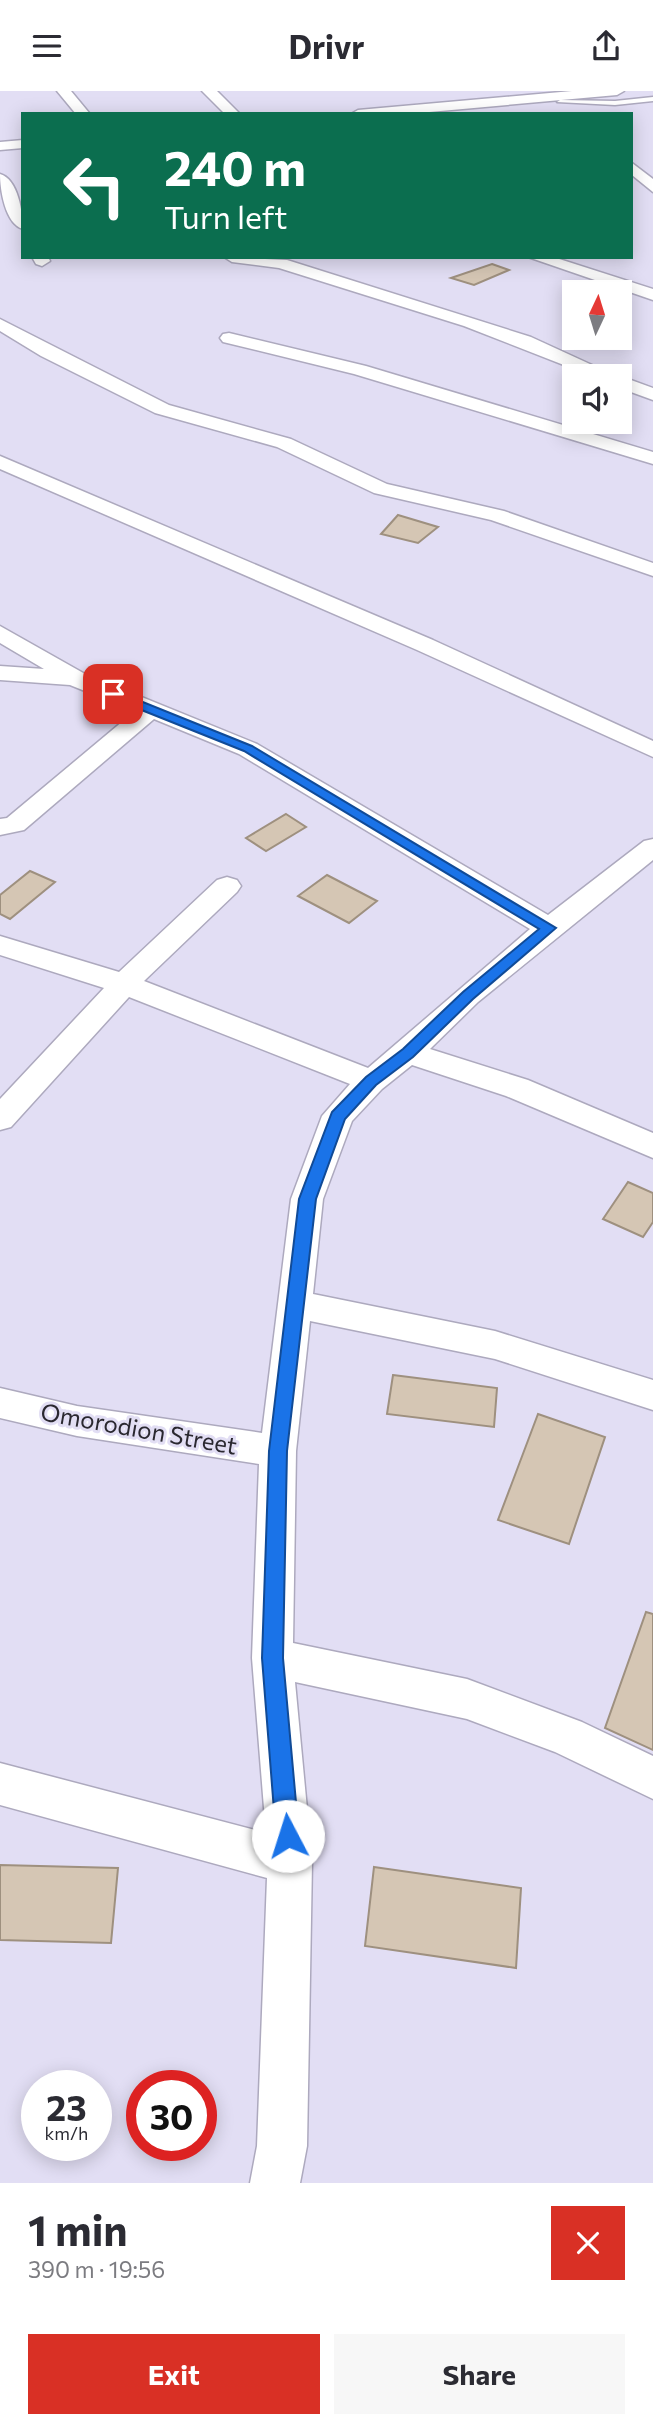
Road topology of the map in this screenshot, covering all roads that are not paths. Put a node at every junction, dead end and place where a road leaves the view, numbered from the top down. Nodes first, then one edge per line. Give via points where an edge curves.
1 (64, 91) edge
2 (209, 91) edge
3 (617, 91) edge
4 (497, 96) edge
5 (362, 98) dead end
6 (653, 99) edge
7 (556, 100) junction
8 (428, 111) edge
9 (81, 112) edge
10 (231, 112) edge
11 (376, 112) edge
12 (571, 112) edge
13 (21, 144) edge
14 (0, 146) edge
15 (633, 168) edge
16 (0, 178) edge
17 (653, 187) edge
18 (21, 219) edge
19 (248, 259) edge
20 (542, 259) edge
21 (653, 295) edge
22 (0, 324) edge
23 (229, 338) dead end
24 (579, 364) edge
25 (632, 386) edge
26 (653, 394) edge
27 (653, 458) edge
28 (0, 462) edge
29 (653, 570) edge
30 (0, 633) edge
31 (0, 673) edge
32 (77, 679) junction
33 (152, 709) junction
34 (653, 750) edge
35 (0, 827) edge
36 (653, 846) edge
37 (227, 886) dead end
38 (549, 928) junction
39 (0, 945) edge
40 (124, 984) junction
41 (408, 1053) junction
42 (371, 1081) junction
43 (0, 1119) edge
44 (653, 1146) edge
45 (296, 1304) junction
46 (653, 1395) edge
47 (0, 1403) edge
48 (278, 1451) junction
49 (272, 1658) junction
50 (653, 1778) edge
51 (0, 1784) edge
52 (290, 1862) junction
53 (275, 2183) edge

1 - 9 street
2 - 10 street
3 - 7 street
4 - 7 street
4 - 8 street
5 - 11 street
6 - 7 lane via 615,103
7 - 12 street
8 - 11 street
13 - 14 street
15 - 17 street
16 - 18 street
19 - 24 street via 281,263 470,322
20 - 21 street
22 - 29 street via 162,409 284,443 381,489 497,516
23 - 27 street via 360,370
25 - 26 street
28 - 34 street via 425,645
30 - 32 street
31 - 32 street
32 - 33 street
33 - 35 street via 15,824
33 - 38 street via 248,748
36 - 38 street
37 - 40 street
38 - 41 street via 468,995
39 - 40 street
40 - 42 street
40 - 43 street
41 - 42 street
41 - 44 street via 516,1088
42 - 45 street via 338,1116 307,1199
45 - 46 street via 495,1345
45 - 48 street
47 - 48 street, Omorodion Street via 78,1421
48 - 49 street
49 - 50 street via 467,1699 567,1737
49 - 52 street
51 - 52 street
52 - 53 street via 282,2146

